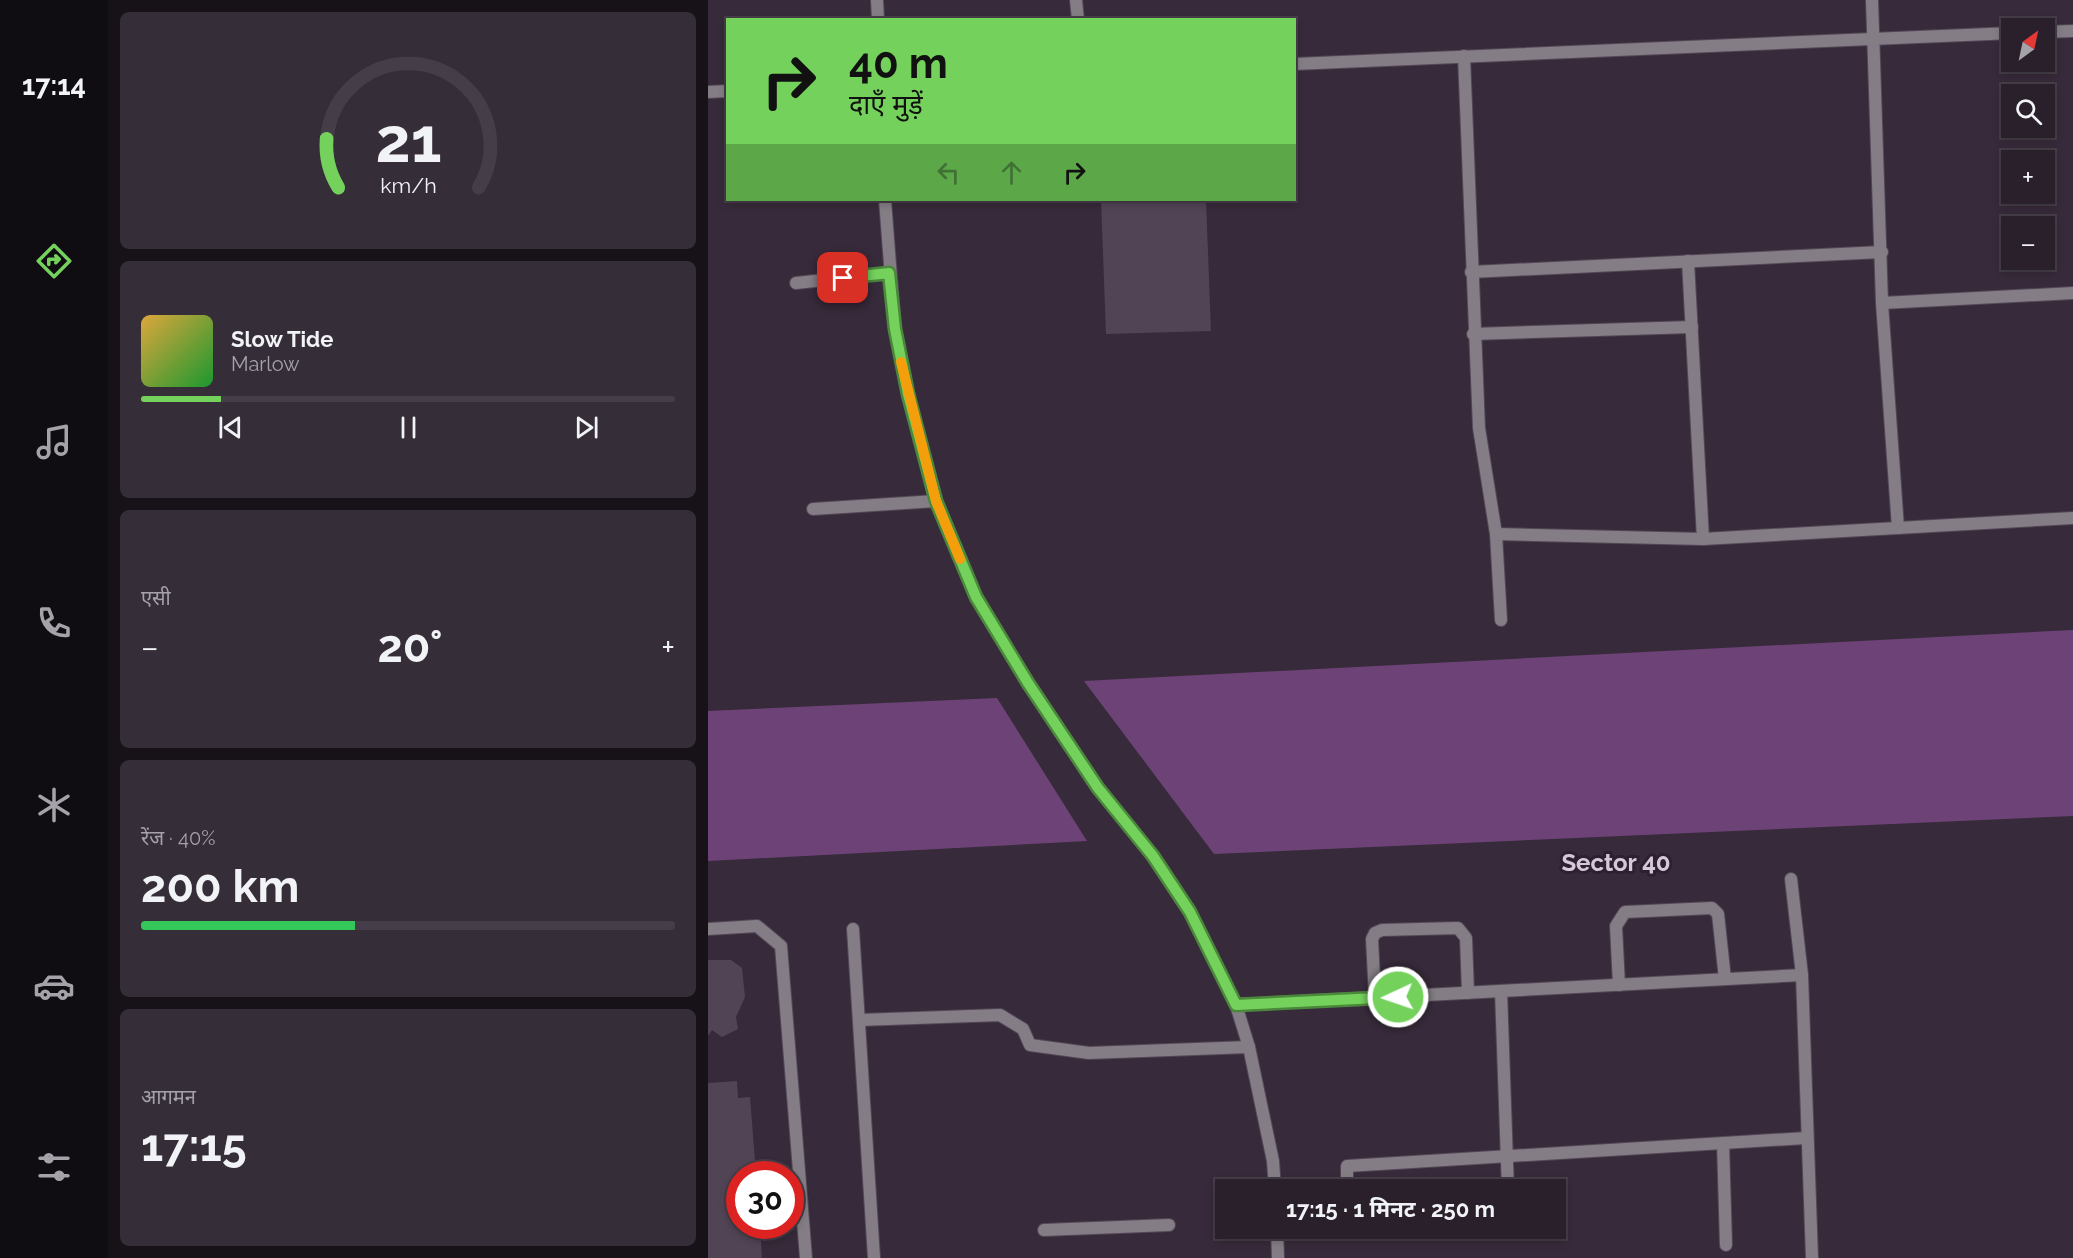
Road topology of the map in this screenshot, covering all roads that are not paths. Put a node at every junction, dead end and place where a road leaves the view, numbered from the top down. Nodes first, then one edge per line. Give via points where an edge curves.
1 (877, 0) edge
2 (1076, 0) edge
3 (1872, 0) edge
4 (878, 18) edge
5 (1078, 18) edge
6 (2073, 31) edge
7 (2055, 32) edge
8 (2001, 33) edge
9 (1875, 39) junction
10 (1464, 56) junction
11 (1296, 64) edge
12 (726, 91) edge
13 (708, 92) edge
14 (885, 201) edge
15 (1881, 252) junction
16 (1688, 261) junction
17 (1472, 272) junction
18 (889, 273) junction
19 (796, 283) dead end
20 (2073, 293) edge
21 (1882, 303) junction
22 (1692, 327) junction
23 (1473, 334) junction
24 (936, 501) junction
25 (813, 509) dead end
26 (2073, 518) edge
27 (1898, 528) junction
28 (1496, 534) junction
29 (1703, 540) junction
30 (1501, 620) dead end
31 (1791, 879) dead end
32 (708, 929) edge
33 (853, 929) dead end
34 (1802, 975) junction
35 (1725, 979) junction
36 (1619, 985) junction
37 (1501, 991) junction
38 (1468, 993) junction
39 (1375, 998) junction
40 (1236, 1005) junction
41 (859, 1020) junction
42 (1249, 1047) junction
43 (1806, 1138) junction
44 (1722, 1143) junction
45 (1508, 1154) junction
46 (1274, 1179) edge
47 (1347, 1179) edge
48 (1508, 1179) edge
49 (1169, 1225) dead end
50 (1044, 1230) dead end
51 (1277, 1239) edge
52 (1726, 1245) dead end
53 (806, 1258) edge
54 (873, 1258) edge
55 (1278, 1258) edge
56 (1812, 1258) edge

1 - 4 street
2 - 5 street
3 - 9 street
6 - 7 street
8 - 9 street
9 - 10 street
9 - 15 street
10 - 11 street
10 - 17 street
12 - 13 street
14 - 18 street
15 - 16 street
15 - 21 street
16 - 17 street
16 - 22 street
17 - 23 street
18 - 19 street
18 - 24 street via 906,384
20 - 21 street
21 - 27 street
22 - 23 street
22 - 29 street
23 - 28 street via 1479,428
24 - 25 street
24 - 40 street via 976,597 1092,778 1153,856 1190,912
26 - 27 street
27 - 29 street
28 - 29 street
28 - 30 street
31 - 34 street
32 - 53 street via 757,927 781,946
33 - 41 street
34 - 35 street
34 - 43 street
35 - 36 street
35 - 36 street via 1718,914 1712,908 1625,912 1616,926
36 - 37 street
37 - 38 street
37 - 45 street
38 - 39 street
38 - 39 street via 1466,938 1458,928 1382,930 1372,939
39 - 40 street
40 - 42 street
41 - 42 street via 1000,1015 1023,1029 1030,1045 1089,1053
41 - 54 street
42 - 46 street
43 - 44 street
43 - 56 street
44 - 45 street
44 - 52 street
45 - 47 street via 1347,1166
45 - 48 street
49 - 50 street
51 - 55 street

